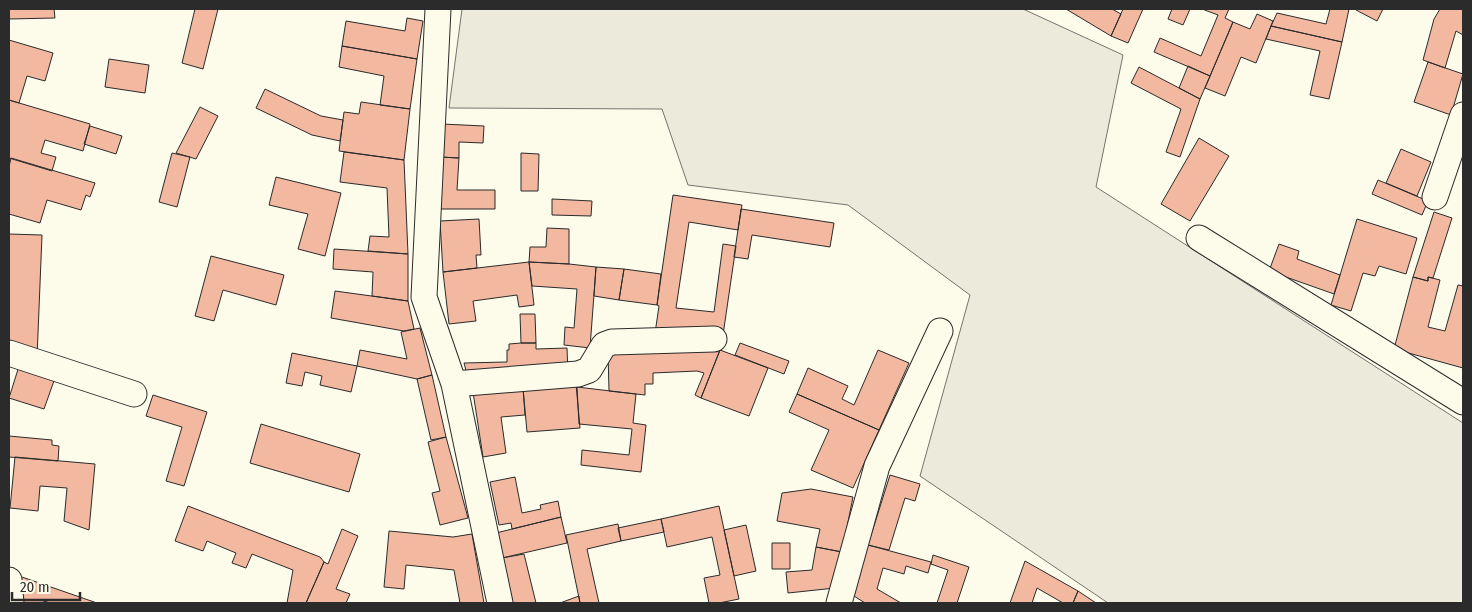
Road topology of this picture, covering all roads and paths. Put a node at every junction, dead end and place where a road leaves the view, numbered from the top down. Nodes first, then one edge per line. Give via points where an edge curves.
1 (438, 9) edge
2 (1463, 115) edge
3 (1435, 197) dead end
4 (1199, 238) dead end
5 (940, 331) dead end
6 (714, 339) dead end
7 (9, 353) edge
8 (454, 384) junction
9 (134, 394) dead end
10 (1463, 402) edge
11 (9, 580) edge
12 (11, 603) edge
13 (500, 603) edge
14 (839, 603) edge

1 - 8 street via 424,297
2 - 3 street
4 - 10 street
5 - 14 street via 877,466
6 - 8 street via 612,342 604,345 588,370 578,374
7 - 9 street
8 - 13 street
11 - 12 street

